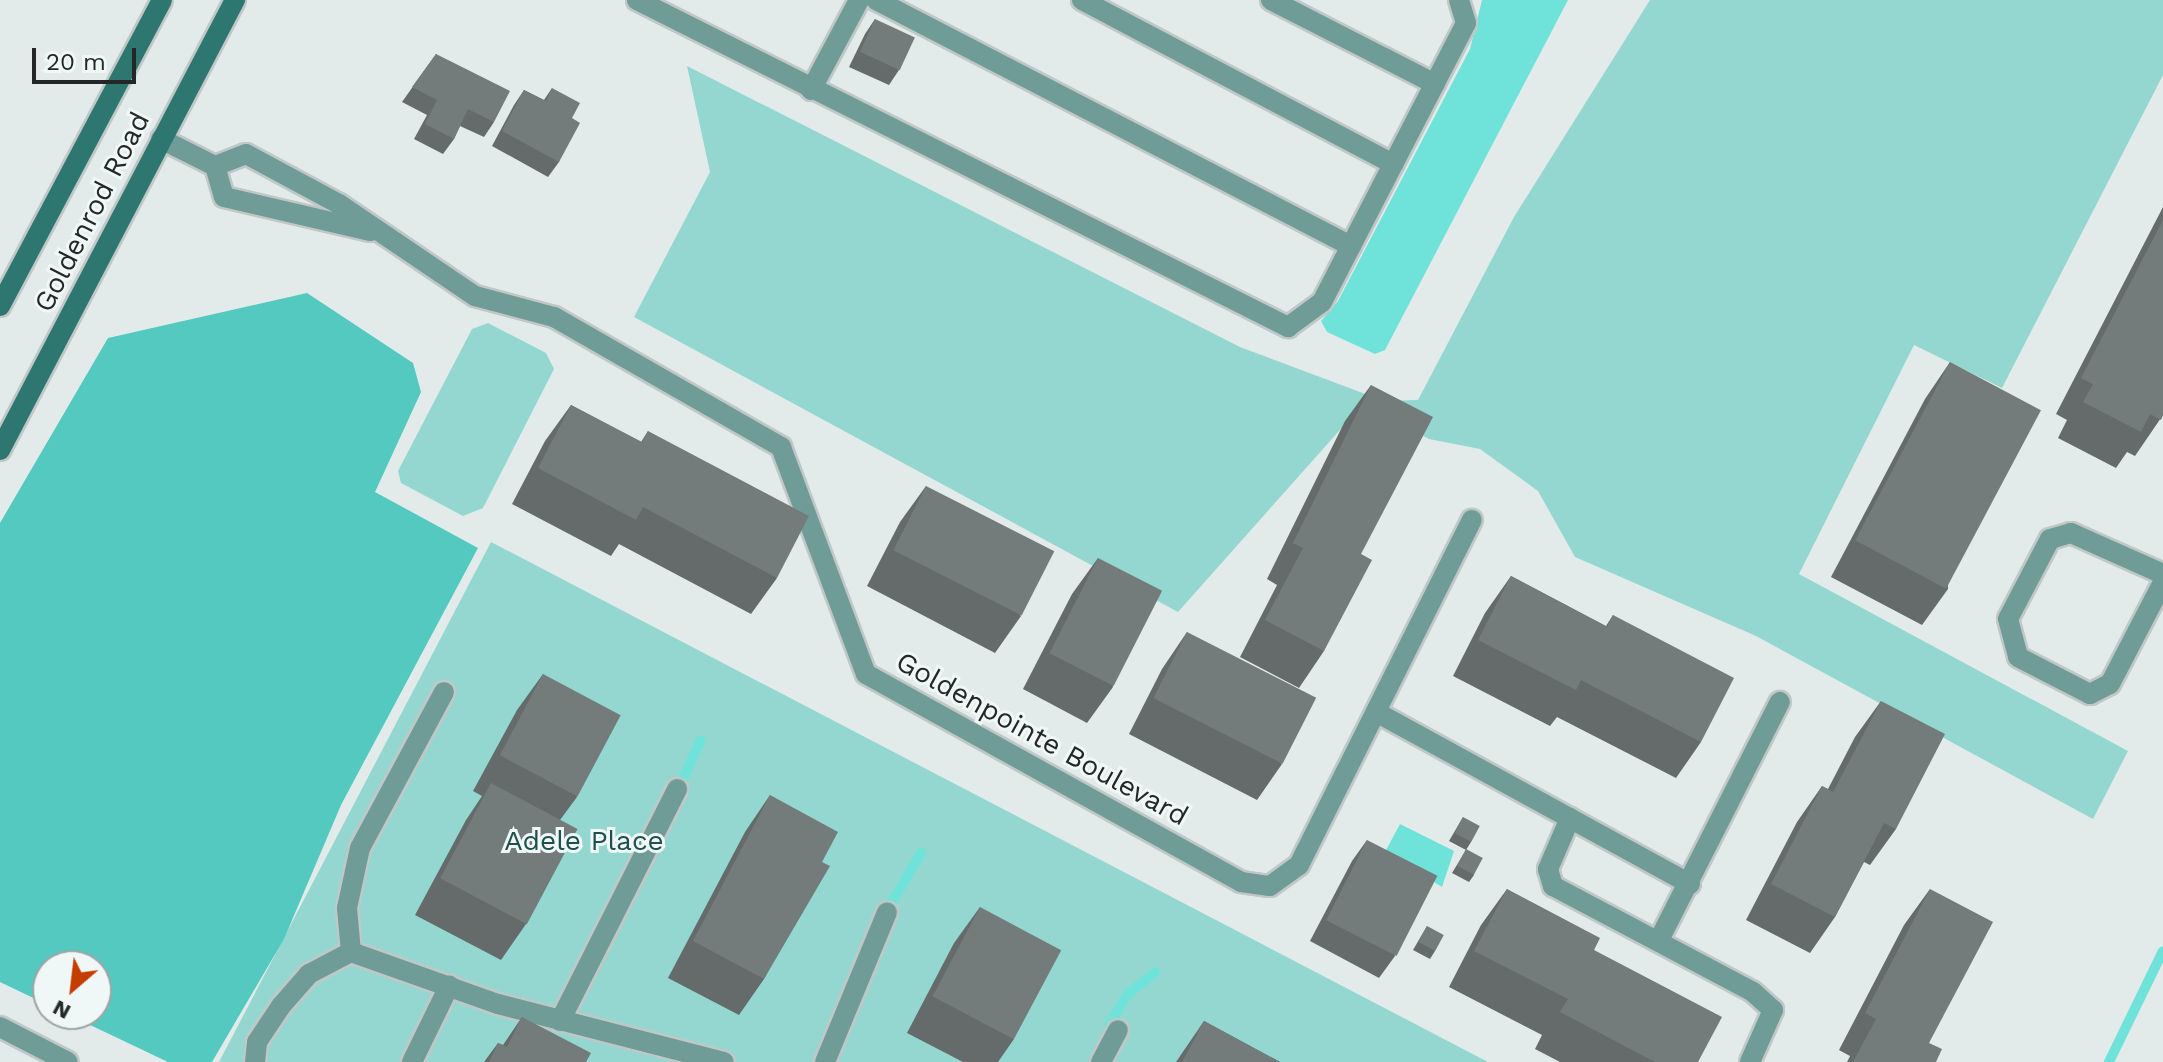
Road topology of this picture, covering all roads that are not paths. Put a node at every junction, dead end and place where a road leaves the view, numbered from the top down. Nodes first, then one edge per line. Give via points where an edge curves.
1 (162, 0) edge
2 (235, 0) edge
3 (637, 0) edge
4 (859, 0) edge
5 (876, 0) edge
6 (1082, 0) edge
7 (1271, 0) edge
8 (1459, 0) edge
9 (1435, 84) junction
10 (811, 90) junction
11 (161, 139) junction
12 (1393, 164) junction
13 (215, 166) junction
14 (378, 233) junction
15 (1351, 246) junction
16 (0, 306) edge
17 (0, 450) edge
18 (1472, 520) dead end
19 (2163, 574) edge
20 (2163, 582) edge
21 (444, 692) dead end
22 (1780, 702) dead end
23 (1376, 712) junction
24 (677, 789) dead end
25 (1570, 818) junction
26 (1690, 884) junction
27 (887, 912) dead end
28 (1659, 940) junction
29 (351, 952) junction
30 (449, 986) junction
31 (560, 1021) junction
32 (0, 1027) edge
33 (1118, 1030) dead end
34 (657, 1055) edge
35 (68, 1062) edge
36 (255, 1062) edge
37 (412, 1062) edge
38 (724, 1062) edge
39 (825, 1062) edge
40 (1101, 1062) edge
41 (1750, 1062) edge

1 - 16 main road, Goldenrod Road
2 - 11 main road, Goldenrod Road
3 - 10 lane
4 - 10 lane
5 - 15 lane
6 - 12 lane
7 - 9 lane
8 - 9 lane via 1466,23
9 - 12 lane
10 - 15 lane via 1288,327 1322,302
11 - 13 lane
11 - 17 main road, Goldenrod Road
12 - 15 lane
13 - 14 lane, Goldenpointe Boulevard via 246,154
13 - 14 lane, Goldenpointe Boulevard via 224,197
14 - 23 lane, Goldenpointe Boulevard via 475,296 554,317 781,447 866,674 1241,882 1270,886 1299,865
18 - 23 lane, Goldenpointe Boulevard
19 - 20 lane via 2071,533 2050,539 2008,619 2018,657 2090,694 2110,684
21 - 29 lane via 360,848 347,908
22 - 26 lane
23 - 25 lane
24 - 31 lane
25 - 26 lane
25 - 28 lane via 1548,869 1553,886
26 - 28 lane
27 - 39 lane
28 - 41 lane via 1773,1010
29 - 30 lane
29 - 36 lane via 309,974 281,1006 257,1042
30 - 31 lane
30 - 37 lane
31 - 34 lane
32 - 35 lane
33 - 40 lane
34 - 38 lane

